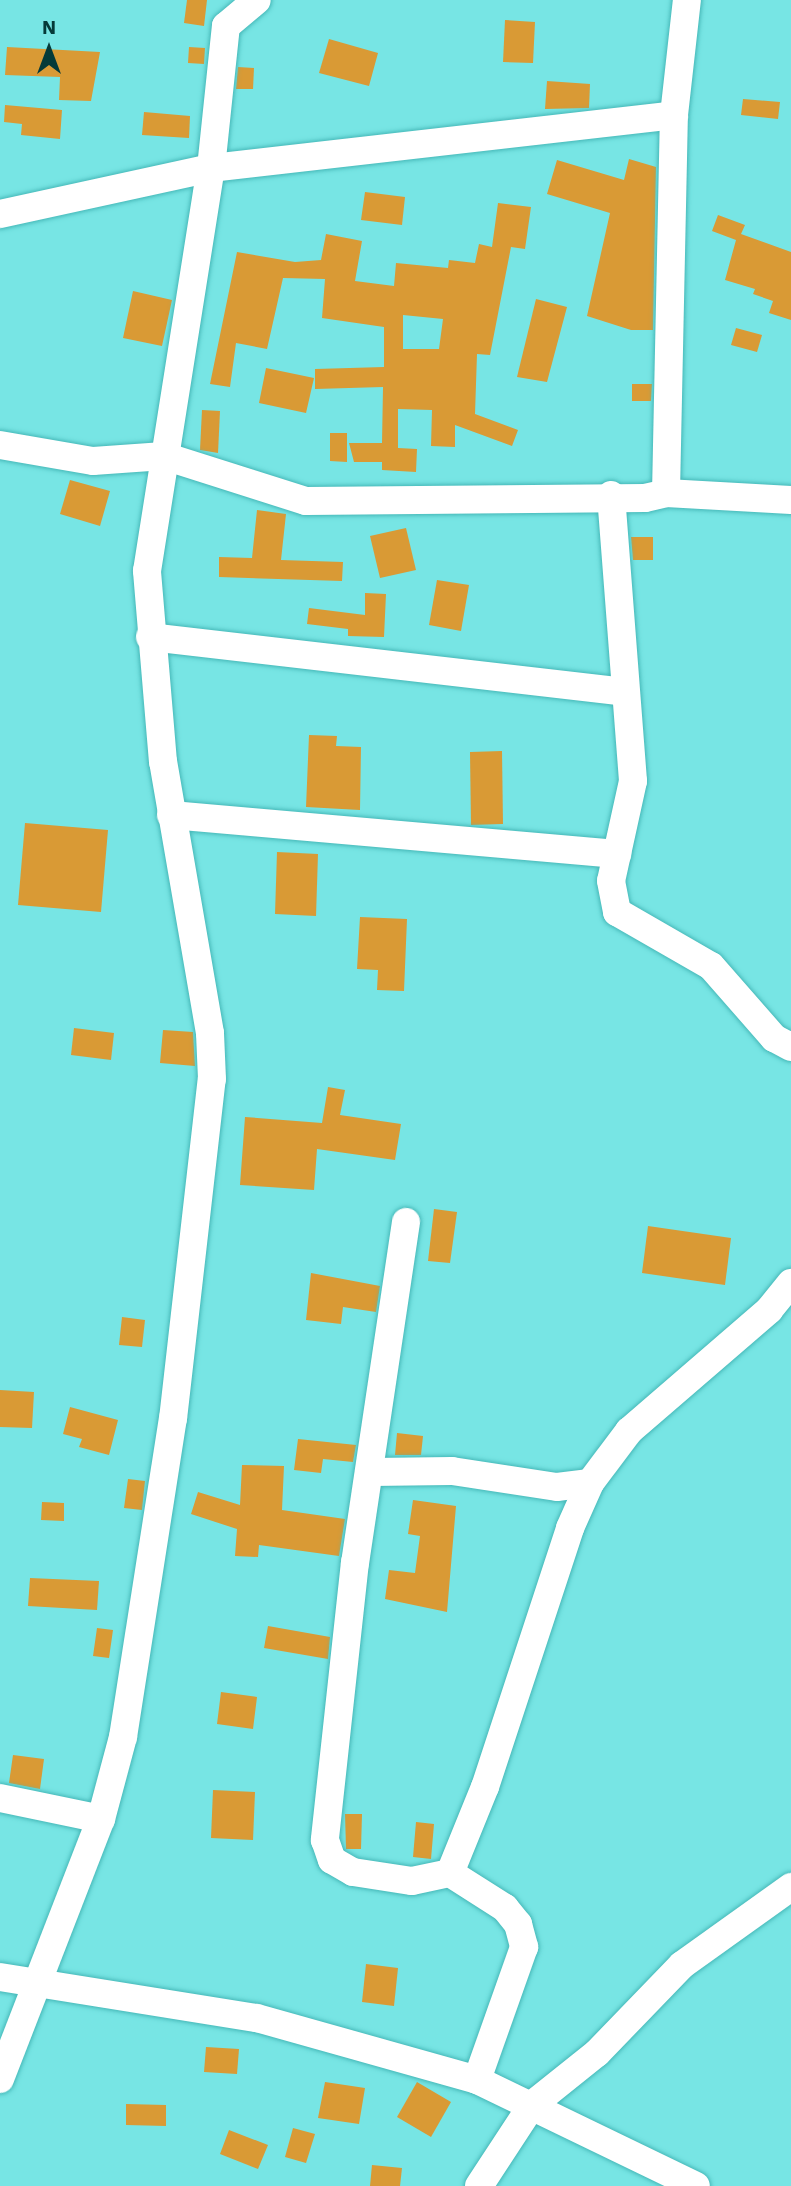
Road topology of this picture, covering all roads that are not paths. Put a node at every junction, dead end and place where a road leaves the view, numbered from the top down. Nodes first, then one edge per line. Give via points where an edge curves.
1 (257, 0) edge
2 (687, 0) edge
3 (674, 115) junction
4 (211, 168) junction
5 (0, 214) edge
6 (0, 445) edge
7 (164, 456) junction
8 (666, 493) junction
9 (611, 495) junction
10 (791, 500) edge
11 (150, 637) junction
12 (622, 692) junction
13 (171, 815) junction
14 (617, 854) junction
15 (791, 1047) edge
16 (406, 1222) dead end
17 (791, 1283) edge
18 (371, 1472) junction
19 (590, 1483) junction
20 (0, 1798) edge
21 (101, 1819) junction
22 (450, 1872) junction
23 (791, 1887) edge
24 (0, 1977) edge
25 (34, 1981) junction
26 (0, 2079) edge
27 (477, 2080) junction
28 (532, 2105) junction
29 (479, 2186) edge
30 (696, 2186) edge

1 - 4 street via 226,26
2 - 3 street
3 - 4 street
3 - 8 street
4 - 5 street
4 - 7 street
6 - 7 street via 93,461
7 - 9 street via 306,502
7 - 11 street via 147,572
8 - 9 street
8 - 10 street
9 - 12 street
11 - 12 street
11 - 13 street
12 - 14 street via 633,781
13 - 14 street
13 - 21 street via 210,1032 212,1079 173,1419 123,1737
14 - 15 street via 611,881 617,912 711,966 774,1038
16 - 18 street
17 - 19 street via 769,1310 629,1431
18 - 19 street via 452,1471 557,1487
18 - 22 street via 355,1562 325,1840 332,1860 353,1872 412,1881
19 - 22 street via 569,1528 485,1787
20 - 21 street
21 - 25 street
22 - 27 street via 505,1908 518,1924 524,1947
23 - 28 street via 682,1965 597,2053
24 - 25 street
25 - 26 street
25 - 27 street via 257,2018
27 - 28 street
28 - 29 street
28 - 30 street

